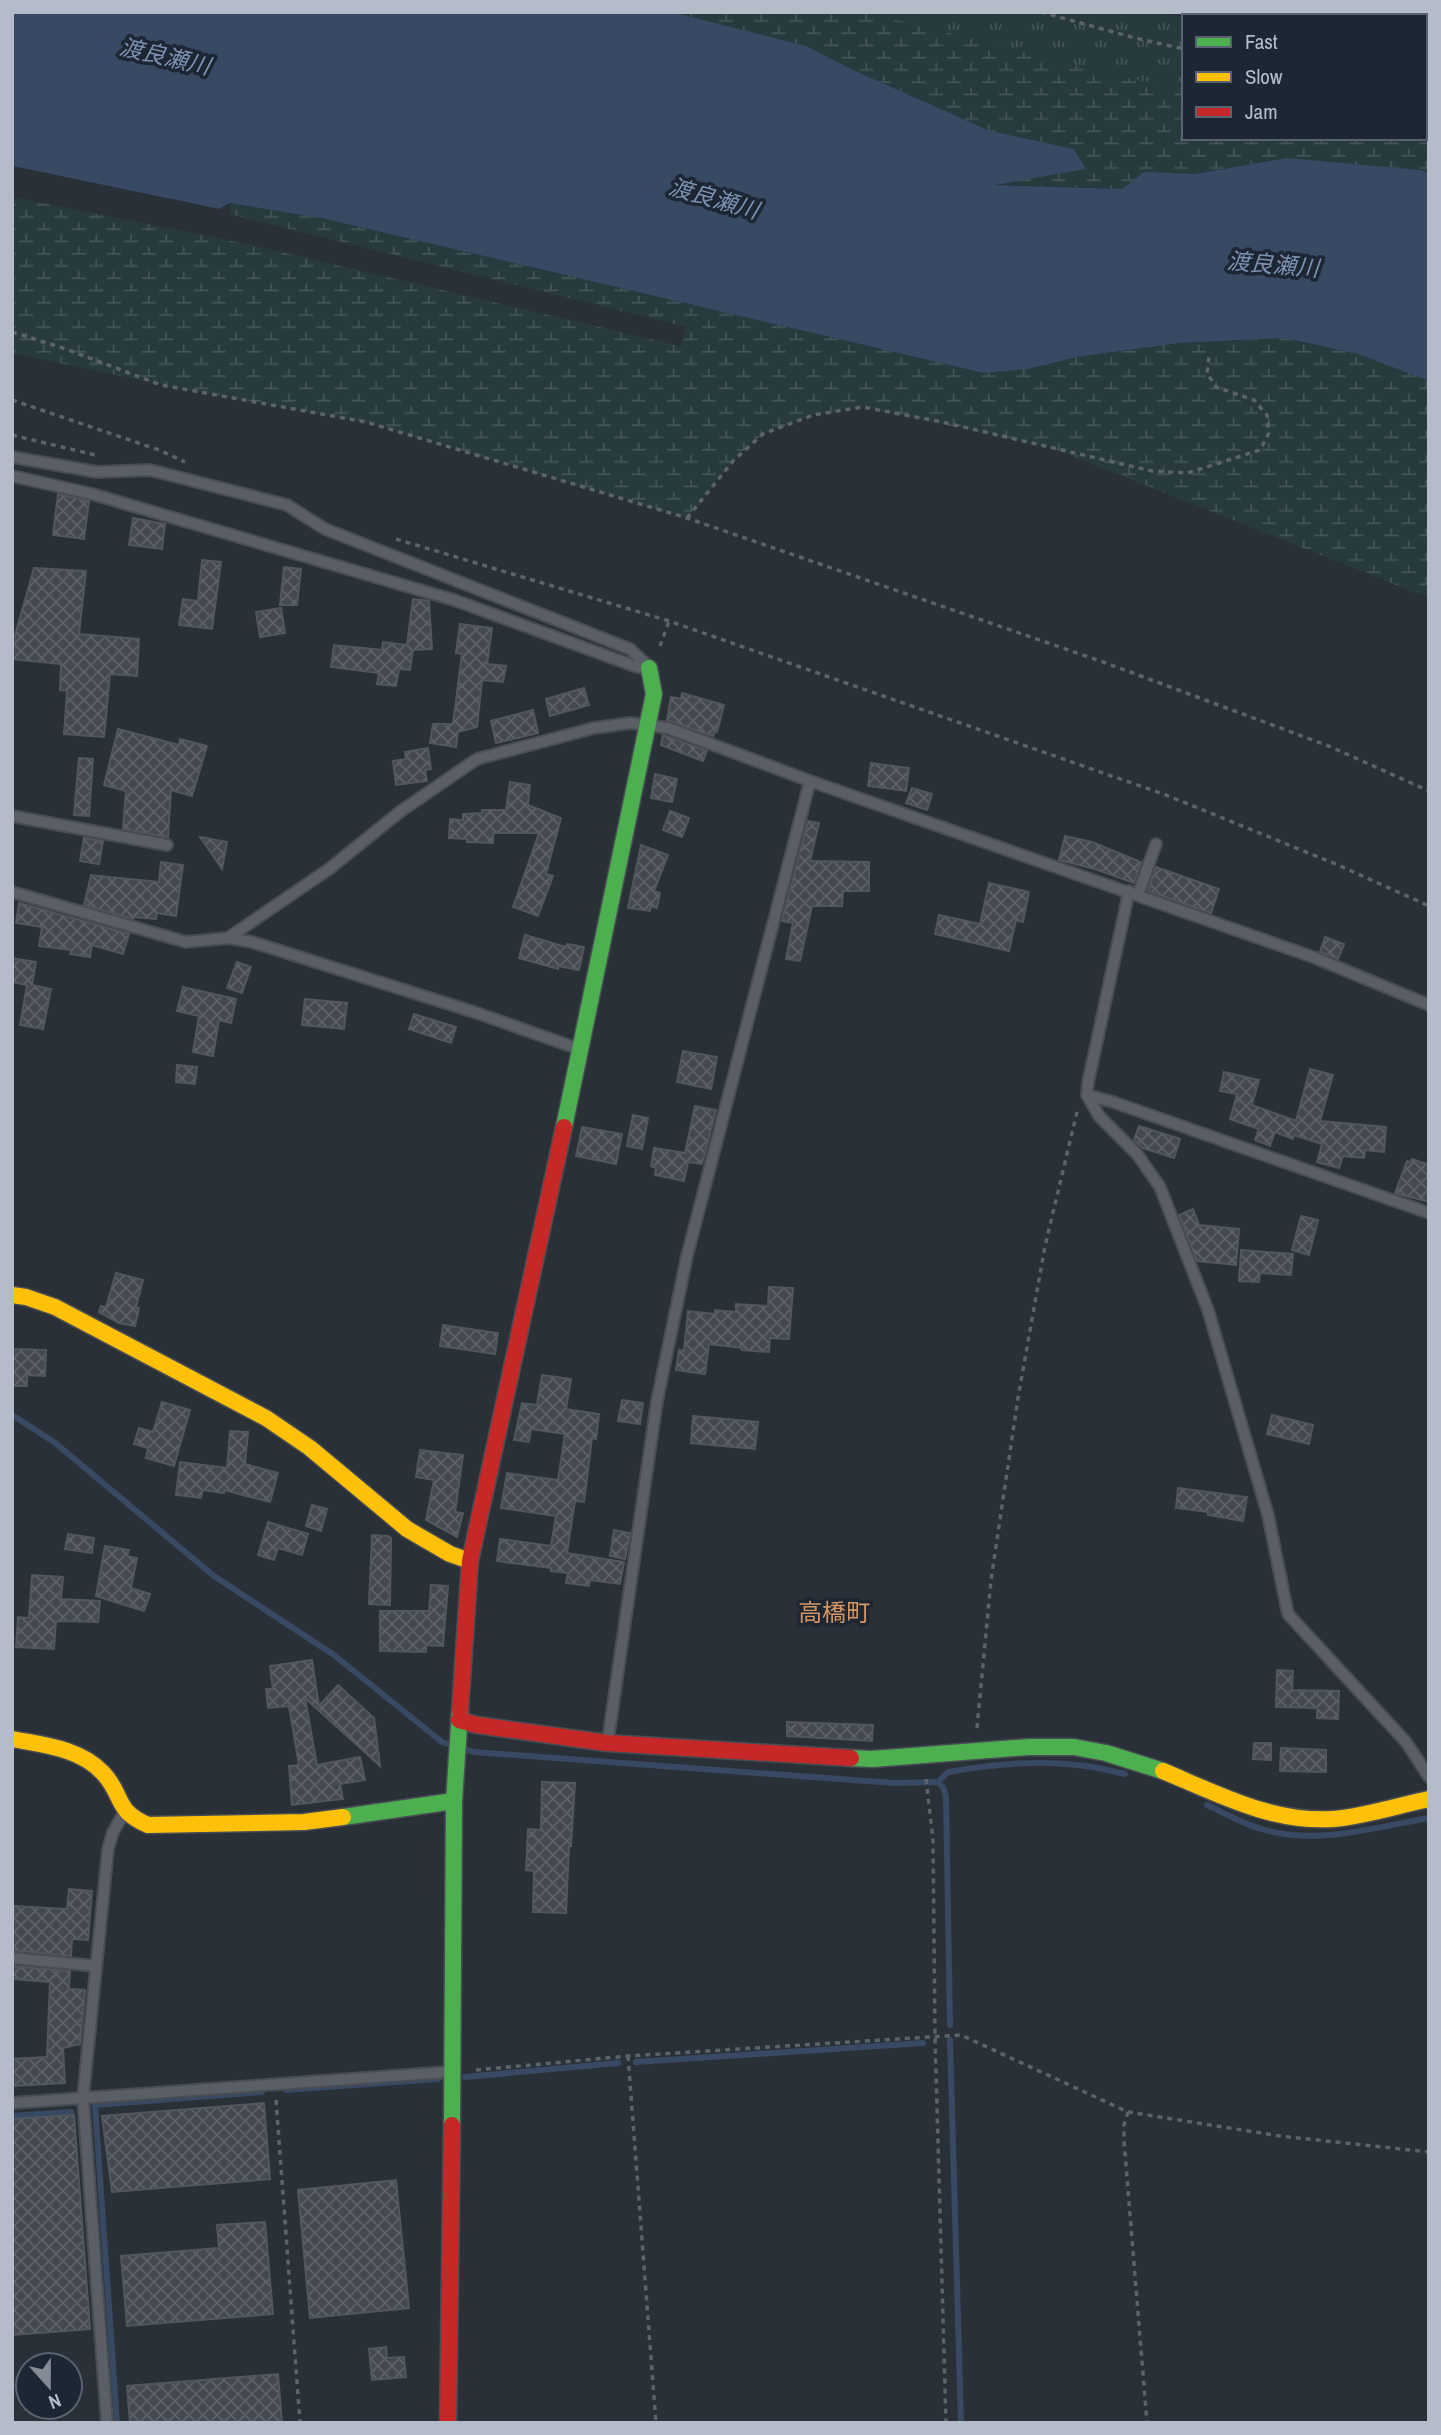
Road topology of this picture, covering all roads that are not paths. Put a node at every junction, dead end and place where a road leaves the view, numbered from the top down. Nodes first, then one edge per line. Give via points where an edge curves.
1 (12, 457) edge
2 (12, 475) edge
3 (653, 663) junction
4 (647, 725) junction
5 (810, 781) junction
6 (12, 816) edge
7 (1156, 844) dead end
8 (167, 845) dead end
9 (12, 892) edge
10 (1134, 893) junction
11 (228, 938) junction
12 (1429, 1005) edge
13 (581, 1050) junction
14 (1087, 1095) junction
15 (1429, 1213) edge
16 (12, 1295) edge
17 (470, 1561) junction
18 (459, 1727) junction
19 (12, 1739) edge
20 (607, 1743) junction
21 (1429, 1777) edge
22 (1429, 1798) edge
23 (454, 1801) junction
24 (124, 1813) junction
25 (12, 1958) edge
26 (96, 1966) junction
27 (453, 2072) junction
28 (83, 2098) junction
29 (12, 2103) edge
30 (107, 2423) edge
31 (448, 2423) edge

1 - 3 lane via 97,471 149,470 287,505 325,529 630,649
2 - 3 lane via 454,600 637,667
3 - 4 street via 654,694
4 - 5 lane via 668,728
4 - 11 lane via 594,728 477,759
4 - 13 street
5 - 10 lane
5 - 20 lane via 687,1256 657,1401
6 - 8 lane
7 - 10 lane
9 - 11 lane via 186,942
10 - 12 lane via 1313,957
10 - 14 lane
11 - 13 lane via 448,1003
13 - 17 street
14 - 15 lane
14 - 21 lane via 1099,1116 1137,1154 1160,1187 1179,1233 1208,1310 1268,1515 1288,1614 1406,1742
16 - 17 street via 56,1309 248,1407 308,1447 404,1526 453,1557
17 - 18 street
18 - 20 street via 477,1725
18 - 23 street
19 - 24 street via 71,1752 90,1762 105,1775
20 - 22 street via 872,1759 1074,1747 1152,1767 1257,1810 1292,1818 1335,1819
23 - 24 street via 304,1822 148,1825
23 - 27 street
24 - 26 lane via 108,1849
25 - 26 lane
26 - 28 lane
27 - 28 lane
27 - 31 street
28 - 29 lane
28 - 30 lane

